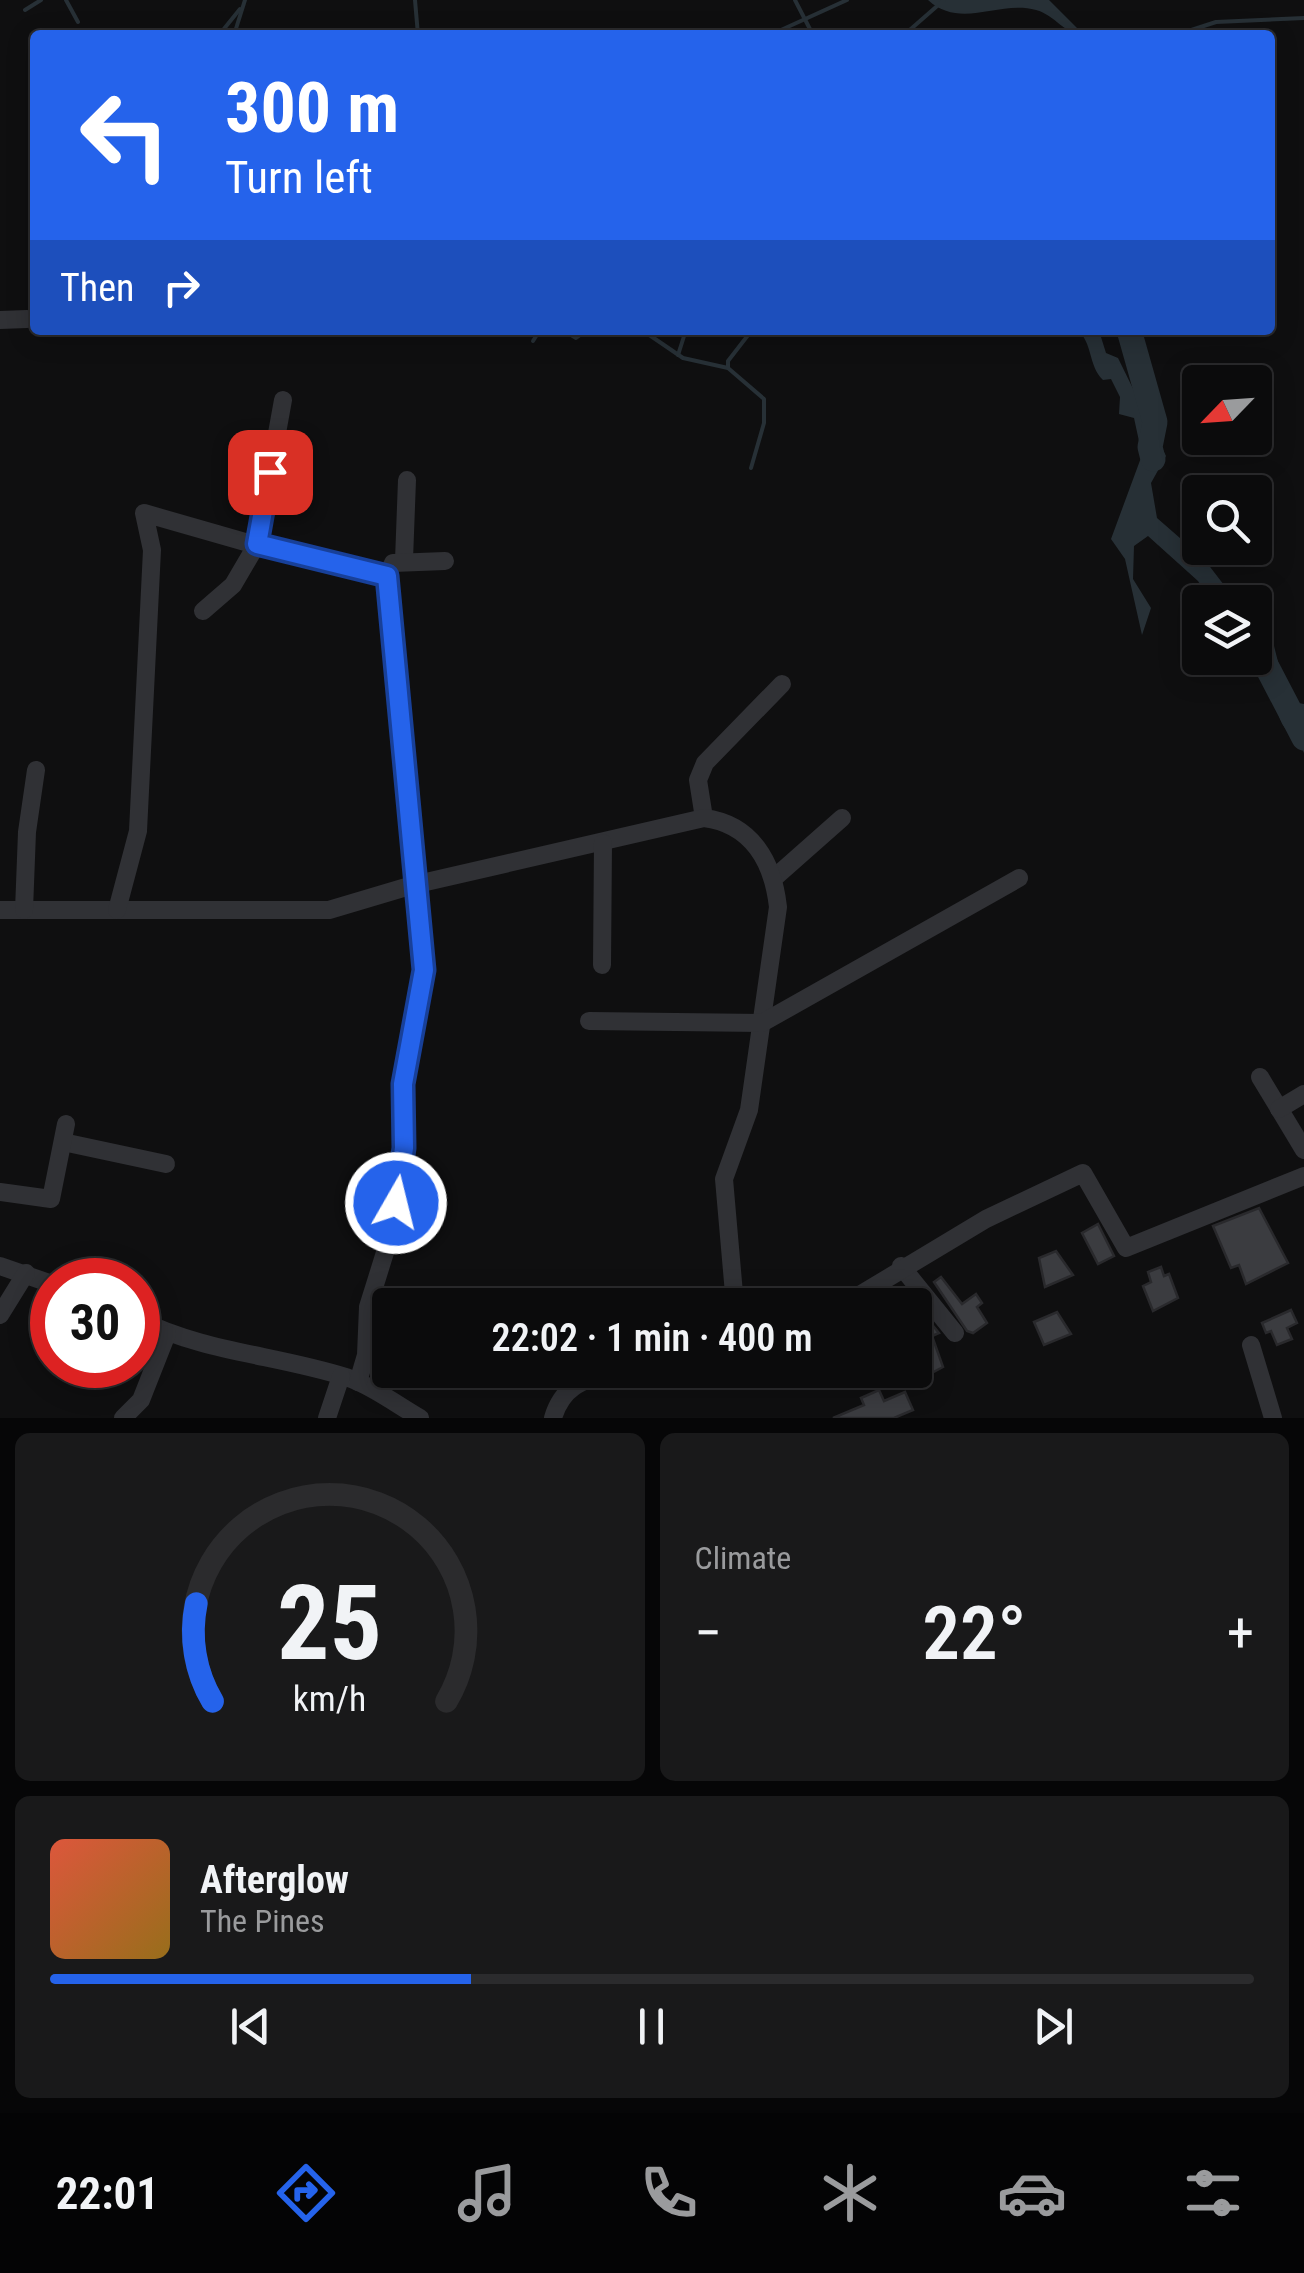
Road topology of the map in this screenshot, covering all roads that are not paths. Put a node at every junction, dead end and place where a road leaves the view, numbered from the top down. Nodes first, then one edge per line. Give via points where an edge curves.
1 (27, 319) dead end
2 (0, 320) edge
3 (283, 400) dead end
4 (407, 480) dead end
5 (257, 544) junction
6 (404, 560) junction
7 (445, 561) dead end
8 (387, 576) junction
9 (203, 610) dead end
10 (782, 684) dead end
11 (36, 770) dead end
12 (704, 818) junction
13 (842, 818) dead end
14 (603, 842) junction
15 (1019, 878) dead end
16 (773, 879) junction
17 (413, 884) junction
18 (0, 910) edge
19 (24, 910) junction
20 (117, 910) junction
21 (602, 965) dead end
22 (589, 1021) dead end
23 (762, 1024) junction
24 (1260, 1077) dead end
25 (1304, 1094) edge
26 (1279, 1109) junction
27 (1304, 1150) edge
28 (166, 1164) dead end
29 (1304, 1176) edge
30 (0, 1192) edge
31 (0, 1266) edge
32 (901, 1266) junction
33 (26, 1274) junction
34 (30, 1276) edge
35 (734, 1288) edge
36 (869, 1288) edge
37 (0, 1315) edge
38 (160, 1330) edge
39 (955, 1333) dead end
40 (167, 1334) junction
41 (1251, 1344) dead end
42 (350, 1379) junction
43 (569, 1388) edge
44 (123, 1418) edge
45 (328, 1418) edge
46 (420, 1418) edge
47 (552, 1418) edge
48 (1273, 1418) edge

1 - 2 street
3 - 5 street
4 - 6 street
5 - 8 street
5 - 9 street via 234,585
5 - 20 street via 144,512 152,550 138,831
6 - 7 street
6 - 8 street via 393,563
8 - 17 street
10 - 12 street via 705,763 698,780
11 - 19 street
12 - 14 street
12 - 16 street via 751,837
13 - 16 street
14 - 17 street
14 - 21 street
15 - 23 street
16 - 23 street via 778,907
17 - 20 street via 328,910
17 - 42 street via 424,970 403,1084 404,1148 392,1230 368,1307 366,1355
18 - 19 street
19 - 20 street
22 - 23 street
23 - 35 street via 749,1110 724,1179
24 - 26 street
25 - 26 street
26 - 27 street
28 - 30 street via 64,1133 51,1198
29 - 32 street via 1126,1248 1083,1173
31 - 33 street
32 - 36 street
32 - 39 street
33 - 34 street
33 - 37 street
38 - 40 street
40 - 42 street
40 - 44 street via 141,1400
41 - 48 street
42 - 45 street
42 - 46 street
43 - 47 street

